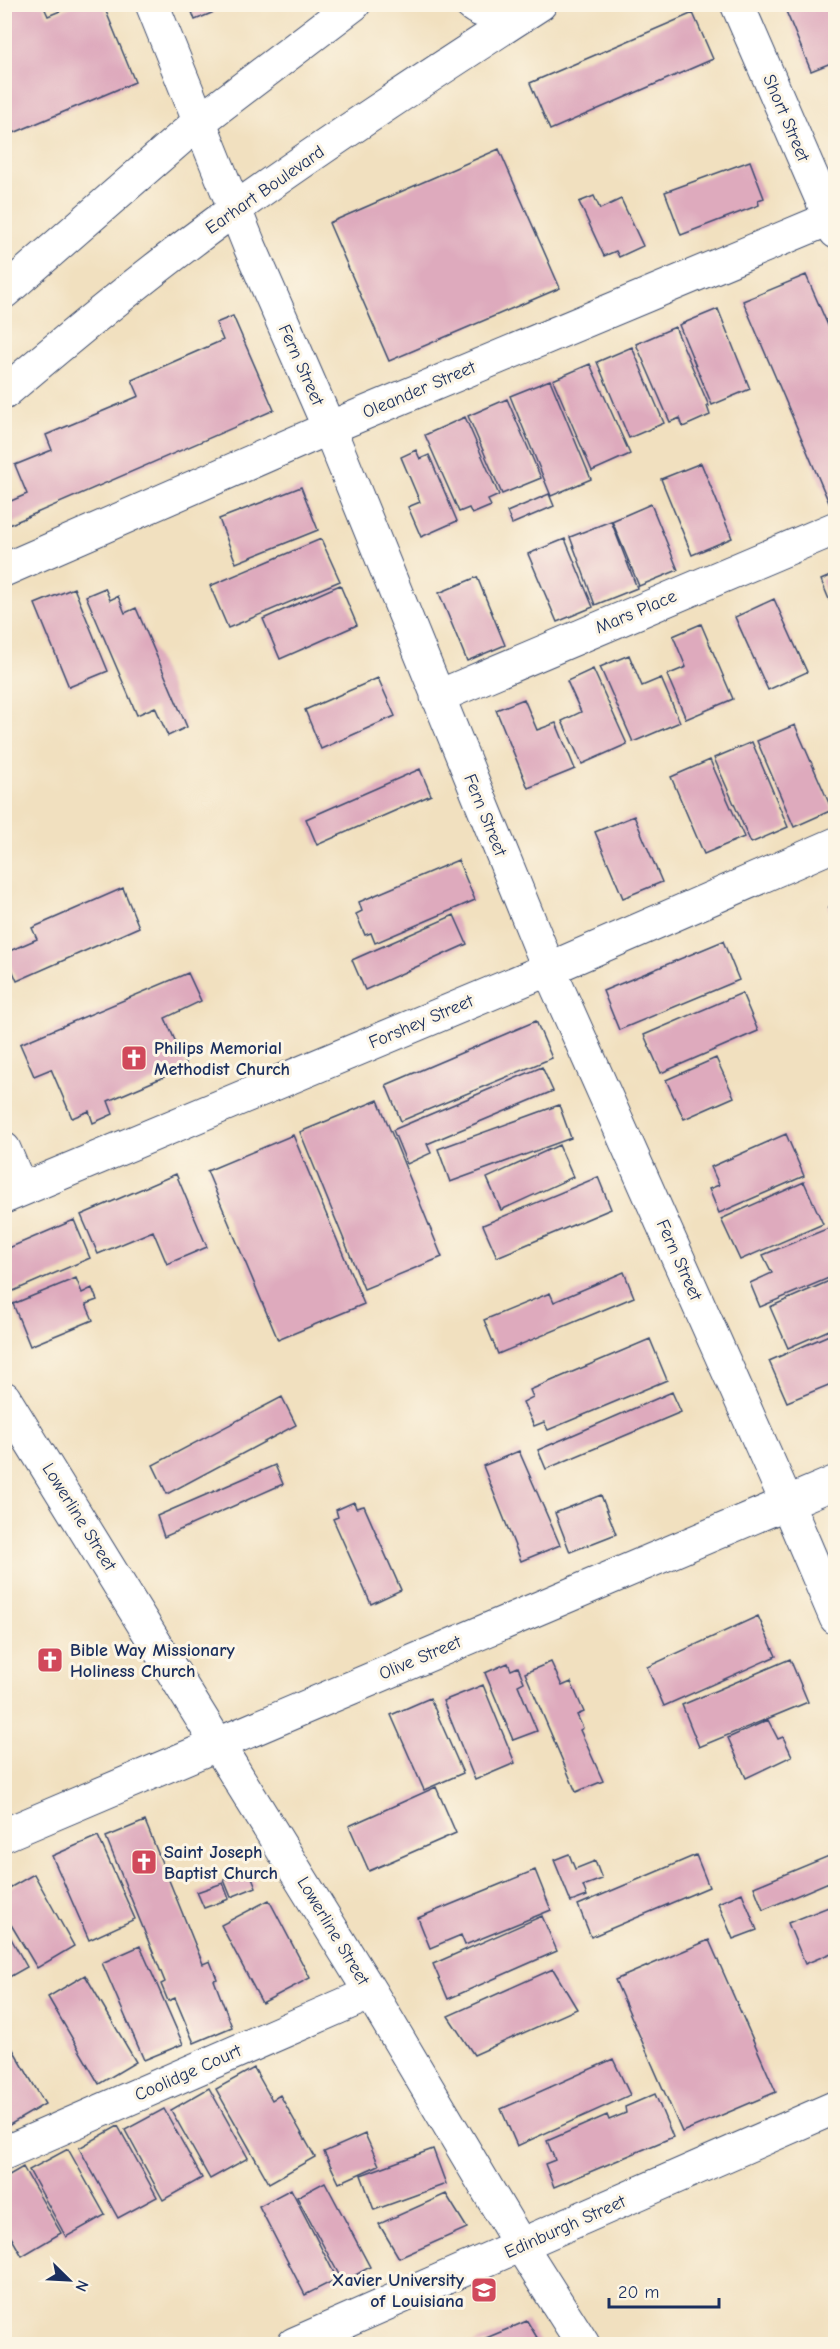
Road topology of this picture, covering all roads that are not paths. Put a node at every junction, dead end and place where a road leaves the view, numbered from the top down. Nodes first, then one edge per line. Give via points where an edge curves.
1 (152, 4) edge
2 (354, 4) edge
3 (471, 4) edge
4 (530, 4) edge
5 (540, 4) edge
6 (737, 4) edge
7 (199, 122) junction
8 (235, 209) junction
9 (834, 222) edge
10 (4, 292) edge
11 (4, 393) edge
12 (329, 428) junction
13 (836, 528) edge
14 (4, 570) edge
15 (437, 697) junction
16 (836, 844) edge
17 (549, 969) junction
18 (4, 1149) edge
19 (13, 1193) edge
20 (4, 1398) edge
21 (836, 1482) edge
22 (787, 1503) junction
23 (836, 1618) edge
24 (219, 1744) junction
25 (4, 1834) edge
26 (371, 1993) junction
27 (836, 2107) edge
28 (4, 2152) edge
29 (522, 2246) junction
30 (294, 2344) edge
31 (583, 2344) edge

1 - 7 street, Fern Street
2 - 7 street
3 - 4 street via 477,10 499,13
5 - 8 street, Earhart Boulevard
6 - 9 street, Short Street
7 - 8 street, Fern Street
7 - 10 street
8 - 11 street, Earhart Boulevard via 98,313
8 - 12 street, Fern Street
9 - 12 street, Oleander Street
12 - 14 street, Oleander Street
12 - 15 street, Fern Street
13 - 15 street, Mars Place
15 - 17 street, Fern Street
16 - 17 street, Forshey Street
17 - 19 street, Forshey Street
17 - 22 street, Fern Street
18 - 19 street
20 - 24 street, Lowerline Street
21 - 22 street, Olive Street
22 - 23 street, Fern Street
22 - 24 street, Olive Street
24 - 25 street, Olive Street
24 - 26 street, Lowerline Street
26 - 28 street, Coolidge Court
26 - 29 street, Lowerline Street
27 - 29 street, Edinburgh Street
29 - 30 street, Edinburgh Street
29 - 31 street, Lowerline Street

